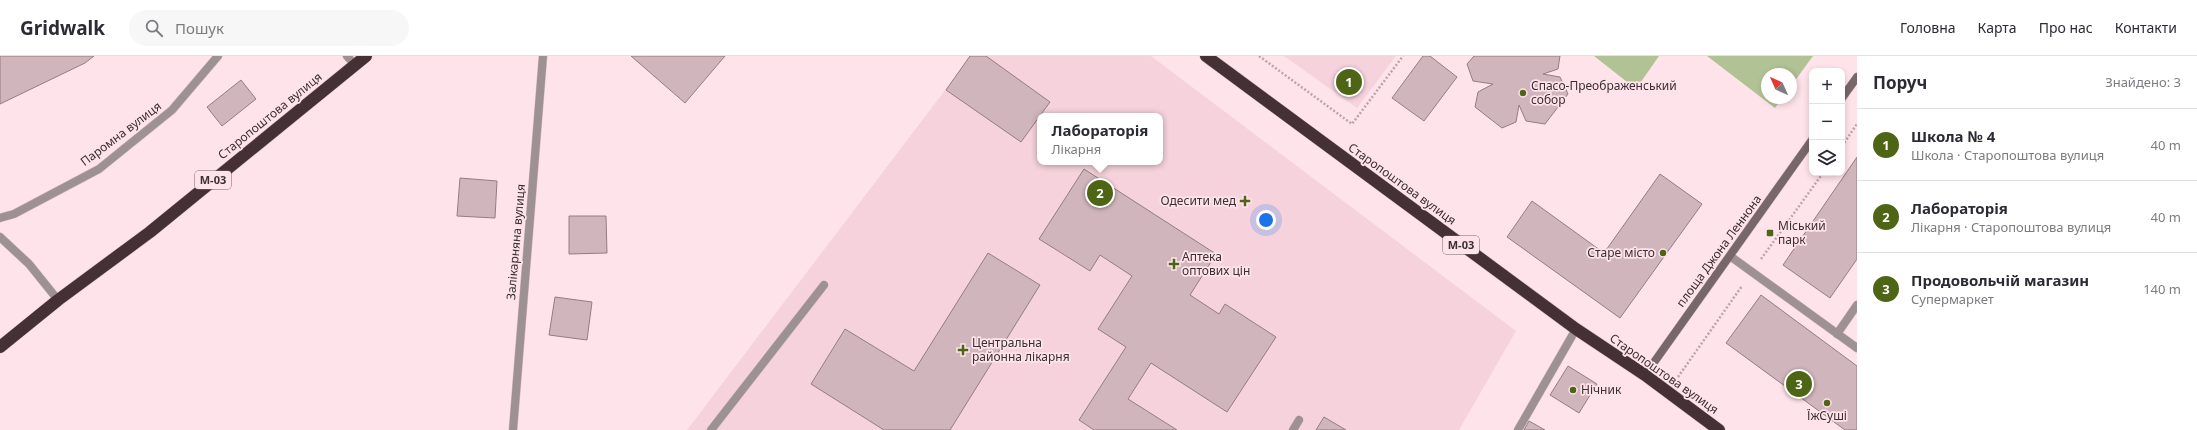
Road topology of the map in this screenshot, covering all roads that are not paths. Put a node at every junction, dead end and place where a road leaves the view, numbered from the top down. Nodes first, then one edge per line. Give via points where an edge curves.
1 (218, 56) edge
2 (366, 56) edge
3 (543, 56) edge
4 (1206, 56) edge
5 (351, 61) edge
6 (1857, 77) edge
7 (1845, 94) edge
8 (1809, 144) edge
9 (0, 218) edge
10 (0, 237) edge
11 (1730, 256) junction
12 (824, 285) dead end
13 (58, 300) junction
14 (1857, 305) edge
15 (1576, 329) junction
16 (1837, 334) junction
17 (0, 348) edge
18 (1857, 348) edge
19 (1645, 375) junction
20 (1299, 420) dead end
21 (513, 430) edge
22 (711, 430) edge
23 (1294, 430) edge
24 (1518, 430) edge
25 (1719, 430) edge

1 - 9 street, Паромна вулиця via 172,110 99,169 14,214
2 - 5 highway, Старопоштова вулиця / М-03
3 - 21 street, Залікарняна вулиця
4 - 15 highway, Старопоштова вулиця / М-03
5 - 13 highway, Старопоштова вулиця / М-03 via 150,232
6 - 7 street
8 - 11 street, площа Джона Леннона
10 - 13 street via 29,264
11 - 16 street
11 - 19 street, площа Джона Леннона
12 - 22 street
13 - 17 highway, М-03
14 - 16 street
15 - 19 highway, Старопоштова вулиця / М-03
15 - 24 street
16 - 18 street
19 - 25 highway, Старопоштова вулиця / М-03
20 - 23 street

